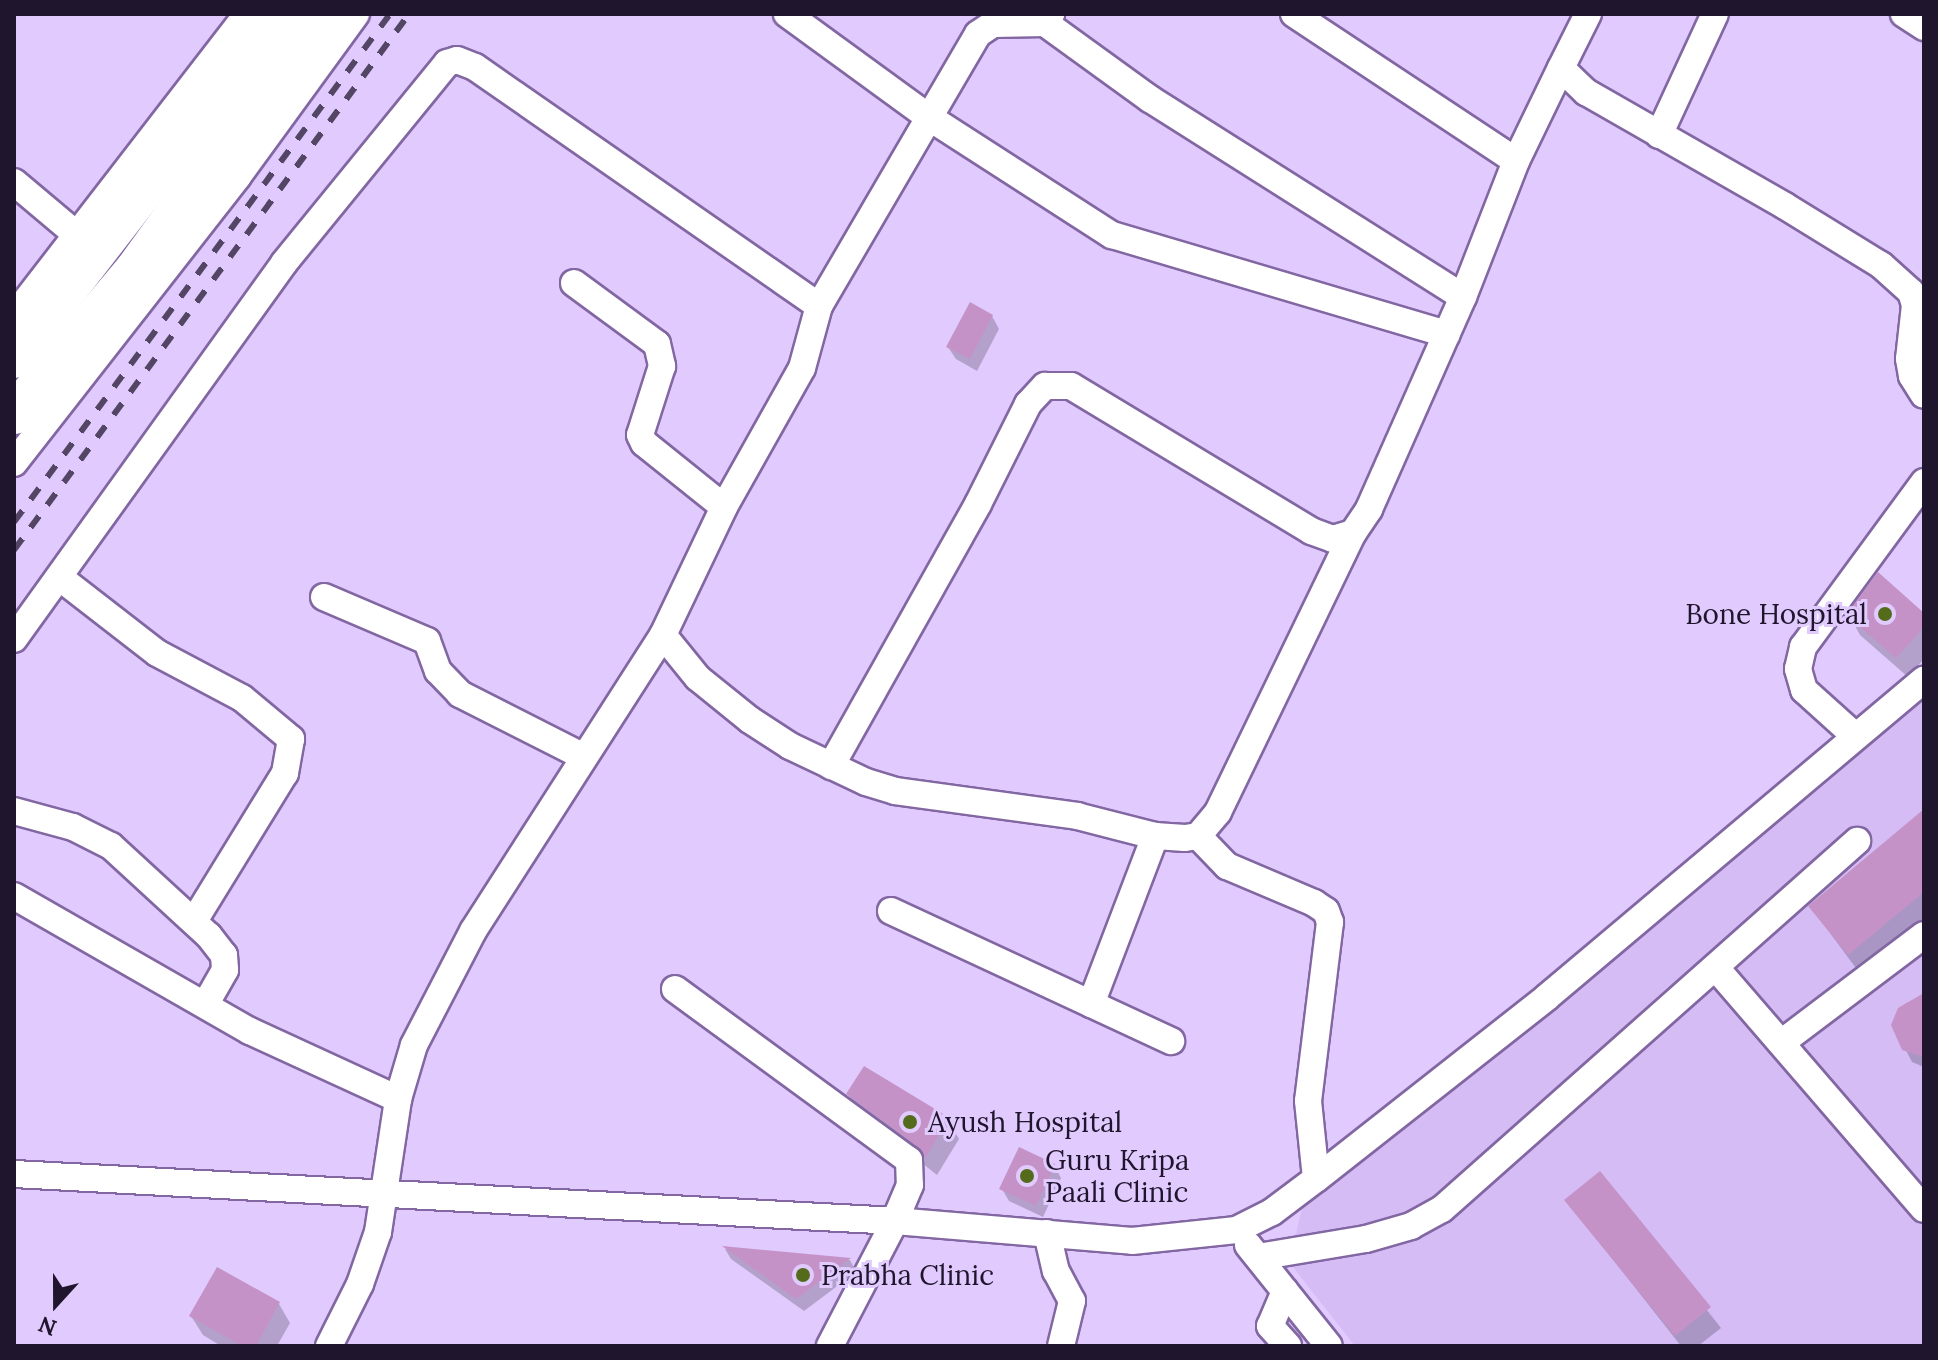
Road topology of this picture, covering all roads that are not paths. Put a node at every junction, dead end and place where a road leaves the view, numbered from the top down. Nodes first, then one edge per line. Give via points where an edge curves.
1 (247, 14) edge
2 (281, 14) edge
3 (320, 14) edge
4 (356, 14) edge
5 (787, 14) edge
6 (1294, 14) edge
7 (1588, 14) edge
8 (1715, 14) edge
9 (1904, 14) edge
10 (1048, 18) edge
11 (1924, 27) edge
12 (1561, 68) junction
13 (927, 116) junction
14 (1659, 135) junction
15 (1516, 161) junction
16 (14, 182) edge
17 (77, 235) junction
18 (574, 283) dead end
19 (1463, 297) junction
20 (819, 306) junction
21 (14, 316) edge
22 (1447, 334) junction
23 (14, 358) edge
24 (1924, 395) edge
25 (14, 414) edge
26 (14, 463) edge
27 (1924, 482) edge
28 (724, 507) junction
29 (1353, 533) junction
30 (59, 577) junction
31 (324, 597) dead end
32 (663, 635) junction
33 (14, 639) edge
34 (1924, 679) edge
35 (1854, 735) junction
36 (584, 757) junction
37 (831, 766) junction
38 (14, 811) edge
39 (1155, 836) junction
40 (1198, 836) junction
41 (1857, 841) dead end
42 (14, 896) edge
43 (891, 911) dead end
44 (194, 921) junction
45 (1924, 935) edge
46 (1716, 968) junction
47 (675, 989) dead end
48 (1091, 1004) junction
49 (205, 1005) junction
50 (1171, 1041) dead end
51 (1781, 1043) junction
52 (398, 1099) junction
53 (14, 1174) edge
54 (1316, 1179) junction
55 (386, 1192) junction
56 (1924, 1209) edge
57 (895, 1221) junction
58 (1236, 1230) junction
59 (1047, 1233) junction
60 (1258, 1257) junction
61 (1285, 1291) junction
62 (329, 1346) edge
63 (830, 1346) edge
64 (1061, 1346) edge
65 (1288, 1346) edge
66 (1329, 1346) edge

1 - 17 street
2 - 23 highway
3 - 25 highway via 135,270
4 - 26 street via 238,176
5 - 13 street
6 - 15 street
7 - 12 street
8 - 14 street
9 - 11 street
10 - 13 street via 993,24 978,34
10 - 19 street via 1150,99
12 - 14 street via 1586,92
12 - 15 street
13 - 20 street
13 - 22 street via 1112,235
14 - 24 street via 1896,276 1915,305 1909,359
15 - 19 street
16 - 17 street
17 - 21 street
18 - 28 street via 657,344 662,366 640,435
19 - 22 street
20 - 28 street via 802,368
20 - 30 street via 475,67 457,60 447,63 284,263
22 - 29 street via 1369,509
27 - 35 street via 1803,647 1798,669 1804,690
28 - 32 street
29 - 37 street via 1333,539 1311,531 1071,386 1045,386 1028,404
29 - 40 street via 1218,812
30 - 33 street
30 - 44 street via 157,653 242,698 291,739 285,773
31 - 36 street via 427,641 438,671 460,694
32 - 36 street
32 - 37 street via 698,678 750,720
34 - 35 street
35 - 54 street via 1547,997
36 - 52 street via 457,959 414,1045
37 - 39 street via 895,791 1077,816
38 - 44 street via 73,827 111,846 146,884
39 - 40 street
39 - 48 street
40 - 54 street via 1227,866 1314,903 1330,922 1308,1101
41 - 46 street
42 - 49 street
43 - 48 street
44 - 49 street via 224,955 221,985
45 - 51 street
46 - 51 street
46 - 60 street via 1442,1209 1411,1226 1366,1239
47 - 57 street via 909,1160 910,1185
48 - 50 street
49 - 52 street
51 - 56 street
52 - 55 street
53 - 55 street
54 - 58 street via 1272,1212
55 - 57 street
55 - 62 street via 369,1261
57 - 59 street
57 - 63 street
58 - 59 street via 1161,1241
58 - 60 street
59 - 64 street via 1056,1271 1072,1301
60 - 61 street
61 - 65 street via 1270,1326
61 - 66 street

